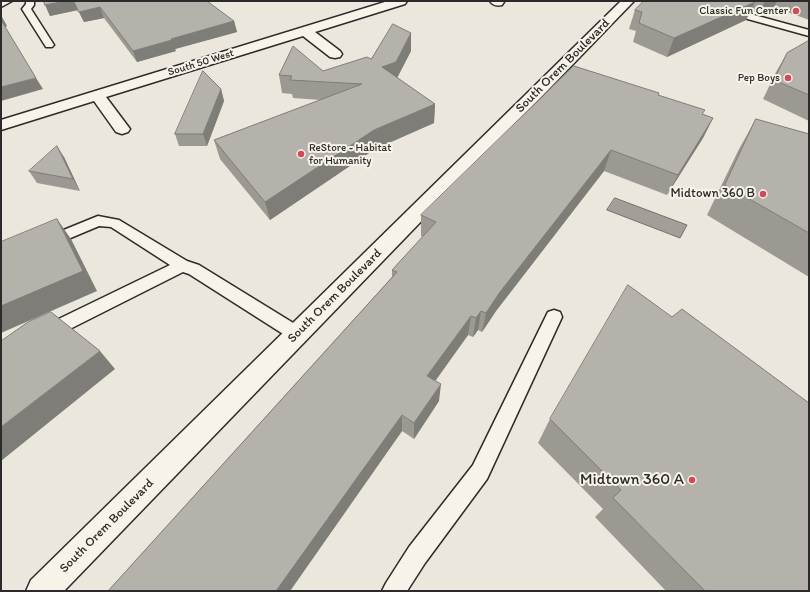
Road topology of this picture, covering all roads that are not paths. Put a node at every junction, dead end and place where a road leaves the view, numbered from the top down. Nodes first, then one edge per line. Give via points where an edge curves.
1 (8, 1) edge
2 (30, 1) edge
3 (360, 1) edge
4 (402, 1) edge
5 (628, 1) edge
6 (693, 1) edge
7 (1, 4) edge
8 (373, 10) junction
9 (305, 31) junction
10 (809, 33) edge
11 (49, 45) dead end
12 (335, 54) dead end
13 (97, 95) junction
14 (1, 125) edge
15 (122, 129) dead end
16 (36, 247) edge
17 (182, 266) junction
18 (554, 317) dead end
19 (297, 334) junction
20 (29, 341) edge
21 (42, 591) edge
22 (394, 591) edge

1 - 7 lane
2 - 11 lane via 26,9
3 - 8 street
4 - 8 street, South 50 West
5 - 19 street, South Orem Boulevard
6 - 10 lane
8 - 9 street, South 50 West
9 - 12 street
9 - 13 street, South 50 West
13 - 14 street, South 50 West
13 - 15 street
16 - 17 lane via 98,221 114,223
17 - 19 lane via 194,269
17 - 20 lane
18 - 22 lane via 480,472 417,555
19 - 21 street, South Orem Boulevard

